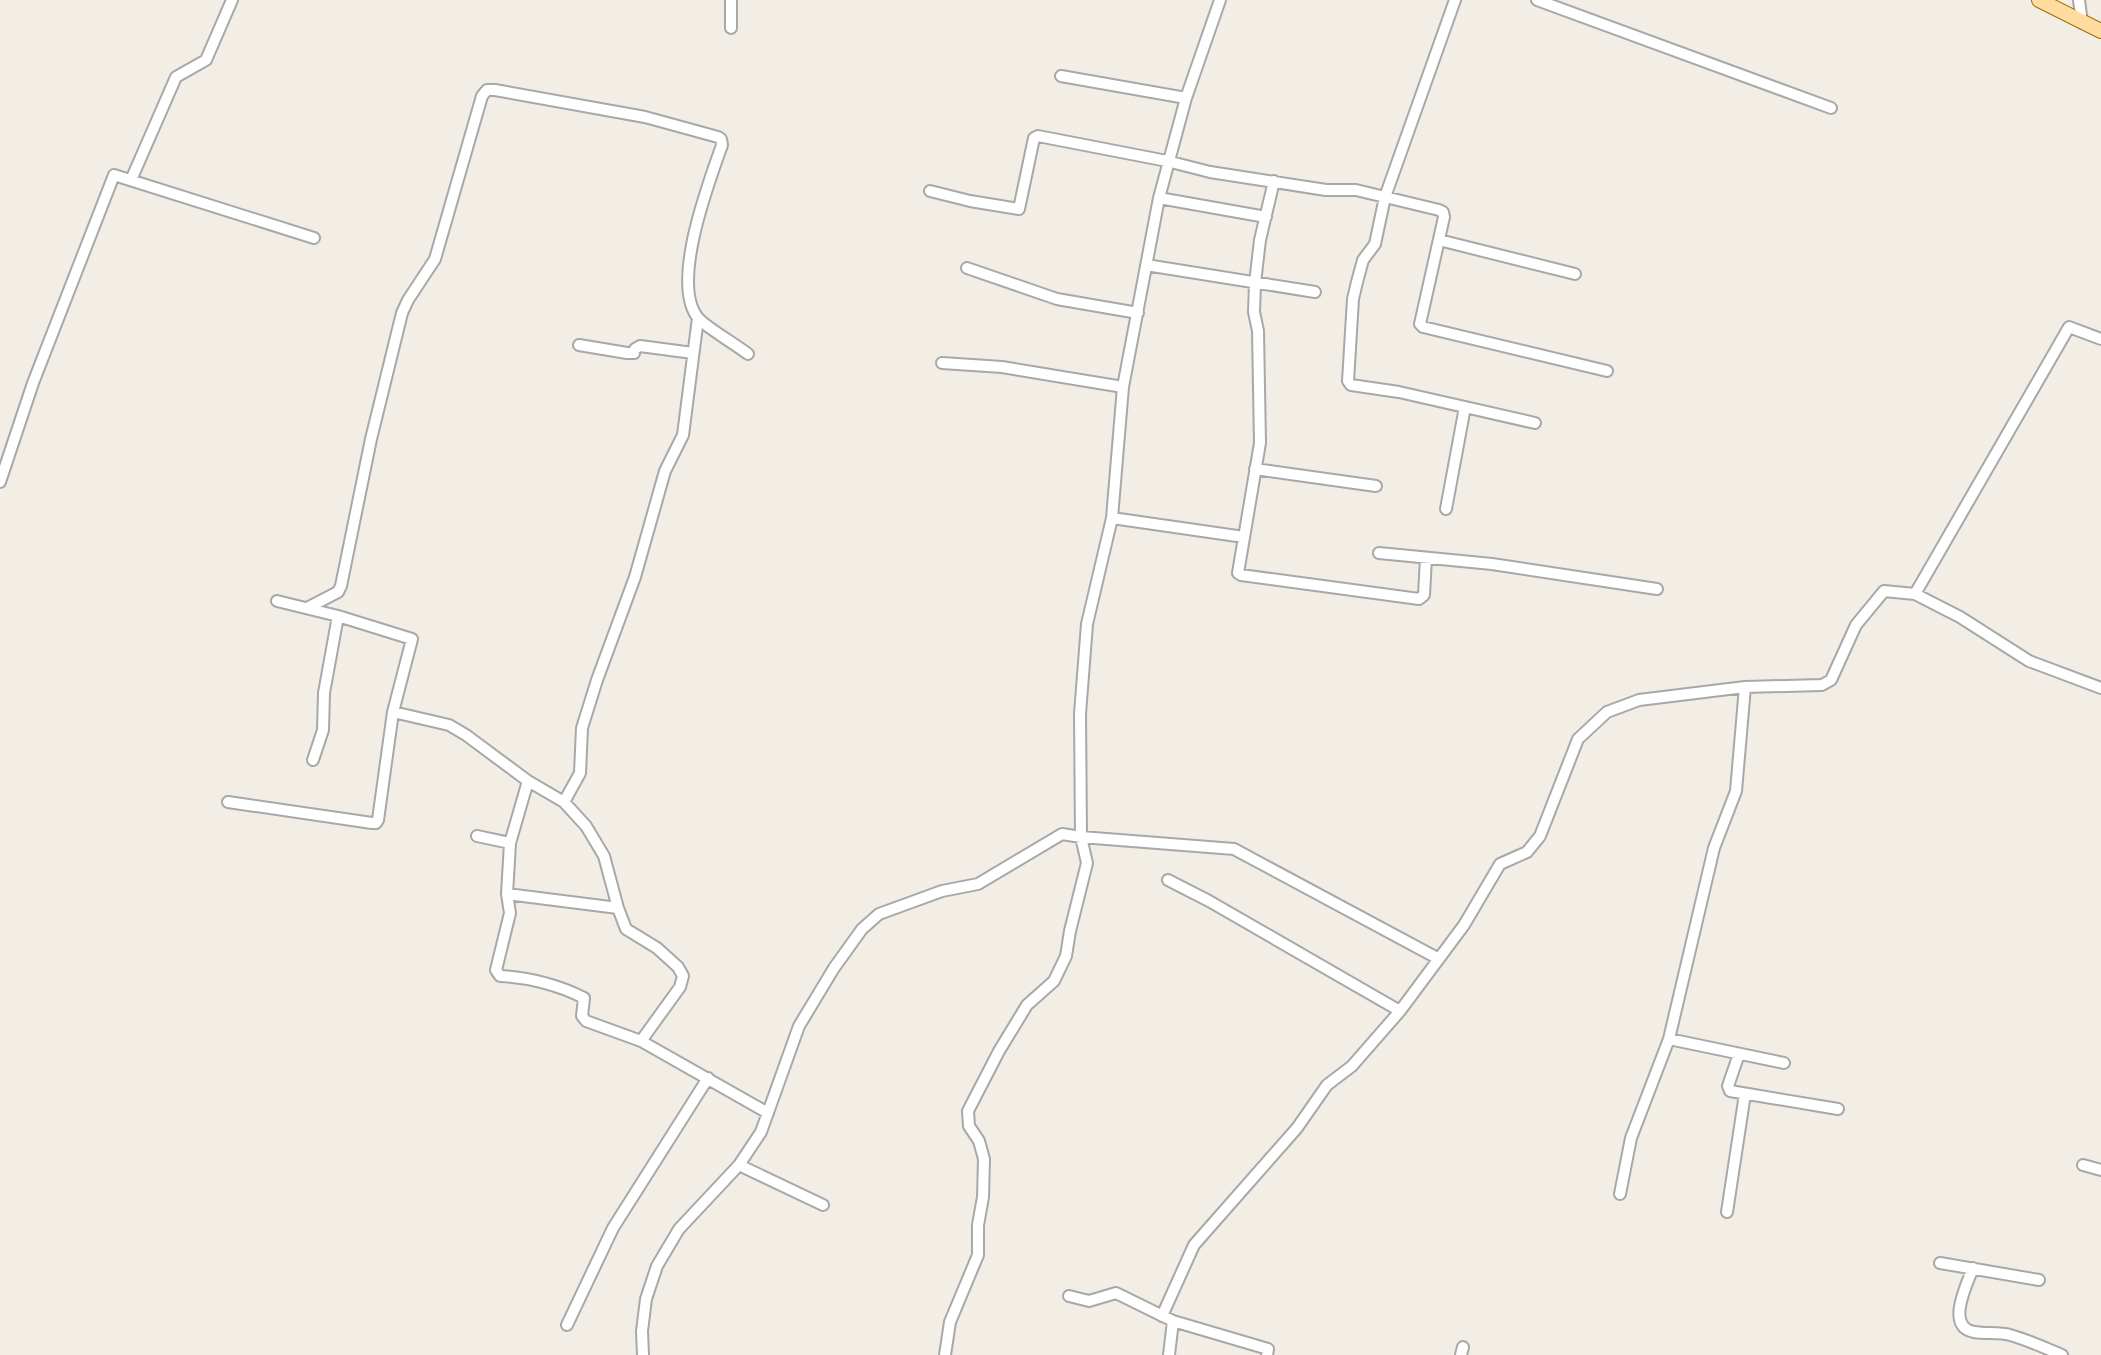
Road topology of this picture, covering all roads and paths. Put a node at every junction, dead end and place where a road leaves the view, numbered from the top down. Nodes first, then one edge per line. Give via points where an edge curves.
1 (232, 0) edge
2 (731, 0) edge
3 (1220, 0) edge
4 (1455, 0) edge
5 (1537, 0) edge
6 (2039, 0) edge
7 (2079, 0) edge
8 (2082, 23) junction
9 (731, 28) dead end
10 (2101, 31) edge
11 (1061, 76) dead end
12 (1186, 98) junction
13 (1831, 108) dead end
14 (1167, 161) junction
15 (131, 180) junction
16 (1274, 181) junction
17 (930, 191) dead end
18 (1385, 197) junction
19 (1159, 198) junction
20 (1266, 217) junction
21 (314, 238) dead end
22 (1439, 240) junction
23 (1146, 266) junction
24 (967, 268) dead end
25 (1575, 274) dead end
26 (1256, 283) junction
27 (1314, 292) dead end
28 (1138, 313) junction
29 (698, 318) junction
30 (2101, 339) edge
31 (579, 345) dead end
32 (693, 353) junction
33 (748, 354) dead end
34 (942, 363) dead end
35 (1607, 371) dead end
36 (1124, 387) junction
37 (1465, 407) junction
38 (1535, 423) dead end
39 (1255, 469) junction
40 (0, 482) edge
41 (1376, 486) dead end
42 (1446, 509) dead end
43 (1112, 519) junction
44 (1244, 537) junction
45 (1379, 553) dead end
46 (1426, 558) junction
47 (1657, 589) dead end
48 (1915, 594) junction
49 (277, 601) dead end
50 (307, 608) junction
51 (338, 616) junction
52 (1745, 687) junction
53 (2101, 688) edge
54 (393, 712) junction
55 (313, 760) dead end
56 (528, 781) junction
57 (228, 802) dead end
58 (564, 802) junction
59 (477, 836) dead end
60 (1082, 837) junction
61 (510, 843) junction
62 (1168, 880) dead end
63 (507, 894) junction
64 (618, 908) junction
65 (1439, 959) junction
66 (1400, 1011) junction
67 (1669, 1039) junction
68 (641, 1041) junction
69 (1738, 1054) junction
70 (1784, 1063) dead end
71 (708, 1078) junction
72 (1745, 1094) junction
73 (1838, 1109) dead end
74 (768, 1113) junction
75 (739, 1165) junction
76 (2083, 1165) dead end
77 (2101, 1170) edge
78 (1620, 1194) dead end
79 (823, 1205) dead end
80 (1727, 1212) dead end
81 (1940, 1263) dead end
82 (1973, 1268) junction
83 (2039, 1280) dead end
84 (1069, 1296) dead end
85 (1162, 1316) junction
86 (1173, 1321) junction
87 (567, 1325) dead end
88 (643, 1355) edge
89 (945, 1355) edge
90 (1169, 1355) edge
91 (1267, 1355) edge
92 (2062, 1355) edge

1 - 15 street via 206,60 176,77
2 - 9 street
3 - 12 street
4 - 18 street
5 - 13 street
6 - 8 main road
7 - 8 street
8 - 10 main road
11 - 12 street
12 - 14 street
14 - 16 street
14 - 17 street via 1038,136 1034,138 1019,209
14 - 19 street
15 - 21 street
15 - 40 street via 114,175 33,383
16 - 18 street
16 - 20 street
18 - 22 street via 1443,212
18 - 37 street via 1376,244 1363,260 1353,299 1349,383
19 - 20 street
19 - 23 street
20 - 26 street
22 - 25 street
22 - 35 street via 1420,324
23 - 26 street
23 - 28 street
24 - 28 street via 1057,299
26 - 27 street
26 - 39 street via 1260,443
28 - 36 street
29 - 32 street
29 - 33 street
29 - 50 street via 687,292 688,263 721,139 645,117 487,90 475,118 435,259 402,313 341,586 338,592
30 - 48 street via 2069,327
31 - 32 street via 627,354 640,346
32 - 58 street via 683,435 666,471 635,577 582,728 580,773
34 - 36 street via 1002,367
36 - 43 street
37 - 38 street
37 - 42 street
39 - 41 street
39 - 44 street
43 - 44 street
43 - 60 street via 1087,624 1080,714
44 - 46 street via 1238,570 1241,575 1419,599 1424,595
45 - 46 street
46 - 47 street
48 - 52 street via 1884,591 1856,626 1831,680 1822,685
48 - 53 street via 2029,661
49 - 50 street
50 - 51 street
51 - 54 street via 412,639
51 - 55 street via 324,693 324,730
52 - 65 street via 1639,700 1606,712 1578,739 1540,837 1527,852 1500,864
52 - 67 street via 1737,791 1714,848
54 - 56 street via 449,725
54 - 57 street via 376,823
56 - 58 street
56 - 61 street
58 - 64 street via 586,826 604,856
59 - 61 street
60 - 65 street via 1234,849
60 - 74 street via 1062,834 978,884 942,891 879,914 862,929 802,1019
60 - 89 street via 1087,863 1066,956 1054,981 1027,1005 968,1111 969,1126 984,1159 978,1255 950,1322
61 - 63 street
62 - 66 street
63 - 64 street
63 - 68 street via 510,913 496,970 500,976 570,991 584,998 582,1016 586,1021
64 - 68 street via 626,929 657,948 683,976 680,987
65 - 66 street
66 - 85 street via 1352,1066 1327,1084 1297,1128 1194,1245
67 - 69 street
67 - 78 street via 1631,1138
68 - 71 street
69 - 70 street
69 - 72 street via 1728,1089
71 - 74 street
71 - 87 street via 613,1228
72 - 73 street
72 - 80 street
74 - 75 street via 761,1132
75 - 79 street
75 - 88 street via 679,1229 657,1266 646,1299
76 - 77 street
81 - 82 street
82 - 83 street
82 - 92 street via 1959,1305 1960,1323 1965,1329 2009,1334
84 - 85 street via 1089,1300 1116,1293
85 - 86 street
86 - 90 street
86 - 91 street via 1268,1349

